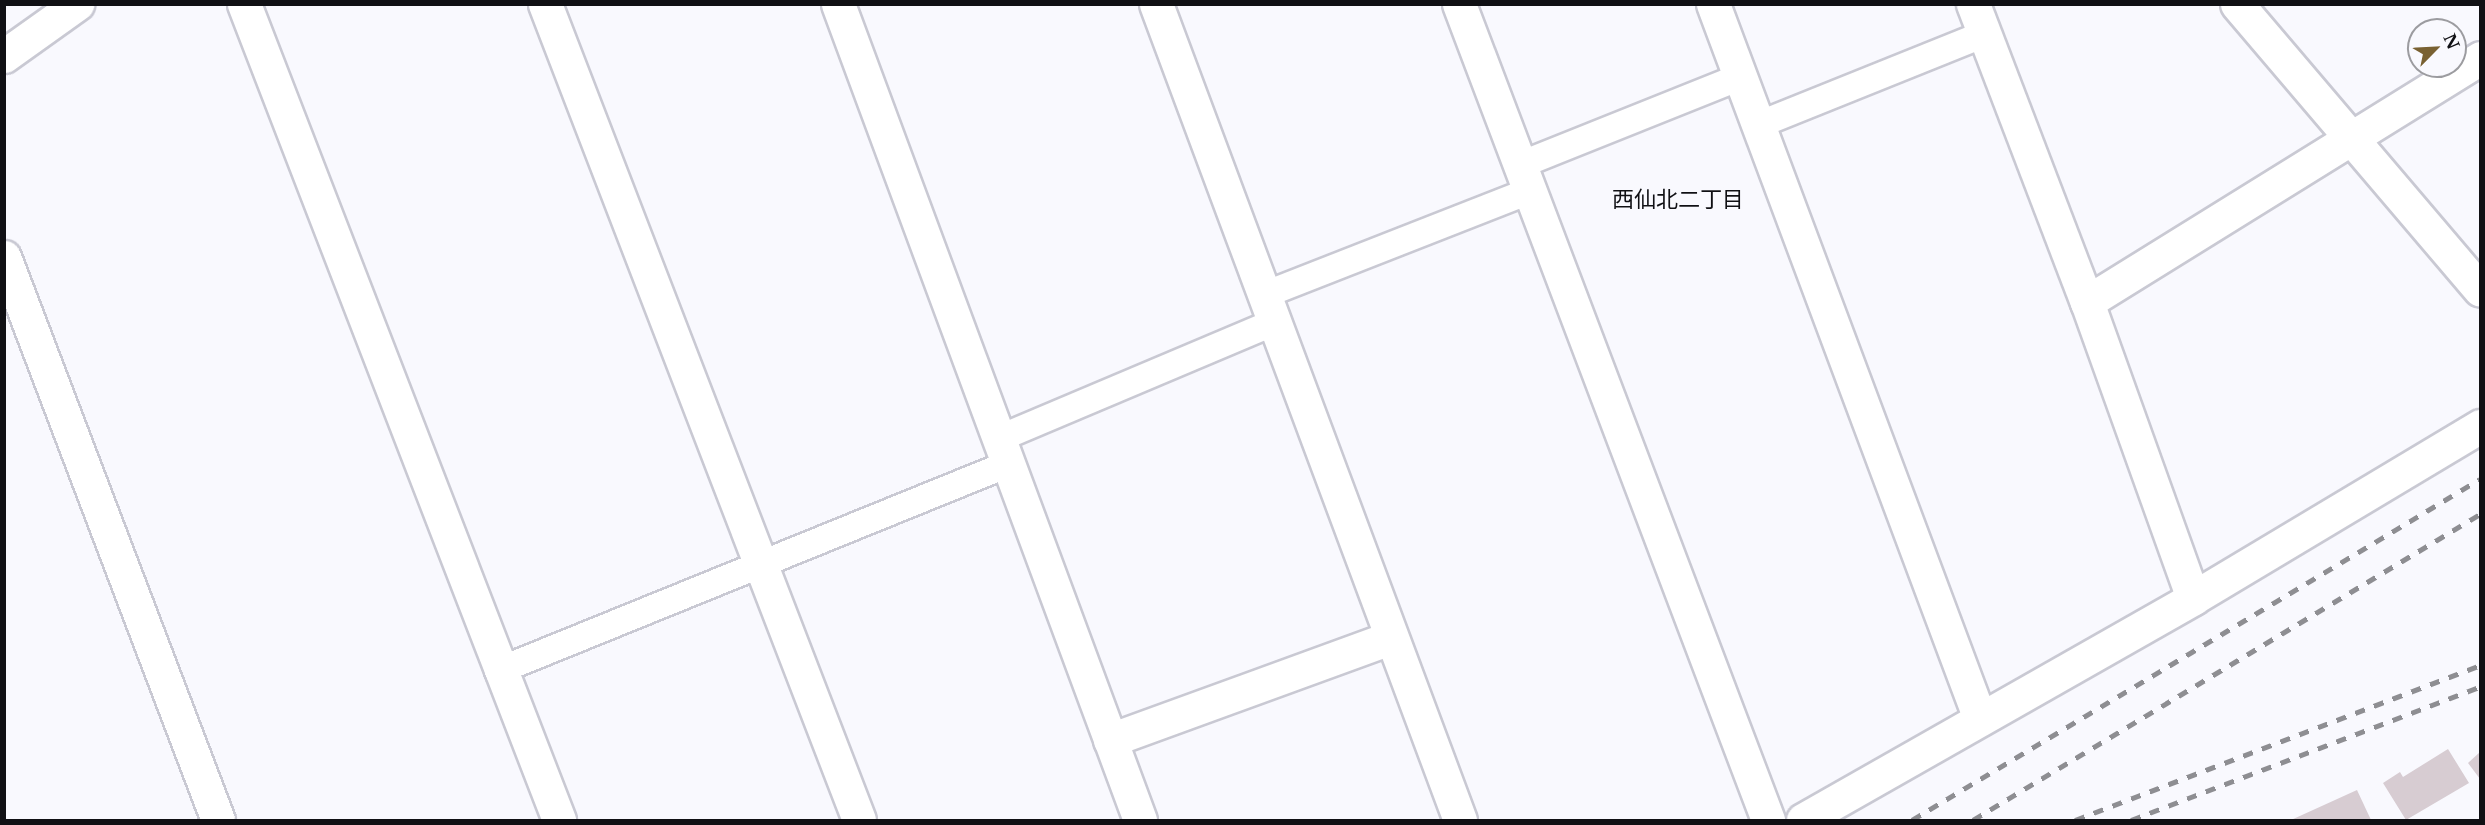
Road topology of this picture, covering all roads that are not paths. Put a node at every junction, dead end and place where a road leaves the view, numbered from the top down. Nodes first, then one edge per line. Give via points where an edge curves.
1 (77, 4) edge
2 (243, 4) edge
3 (545, 4) edge
4 (838, 4) edge
5 (1156, 4) edge
6 (1459, 4) edge
7 (1713, 4) edge
8 (1973, 4) edge
9 (2237, 4) edge
10 (1984, 34) junction
11 (4, 56) edge
12 (2481, 58) edge
13 (1740, 77) junction
14 (1758, 125) junction
15 (2353, 140) junction
16 (1524, 178) junction
17 (4, 257) edge
18 (2481, 290) edge
19 (2087, 302) junction
20 (1269, 308) junction
21 (2481, 426) edge
22 (1003, 451) junction
23 (760, 565) junction
24 (2193, 598) junction
25 (1390, 638) junction
26 (498, 671) junction
27 (1980, 719) junction
28 (1110, 740) junction
29 (218, 820) edge
30 (559, 820) edge
31 (859, 820) edge
32 (1140, 820) edge
33 (1460, 820) edge
34 (1768, 820) edge
35 (1803, 820) edge

1 - 11 street
2 - 26 street
3 - 23 street
4 - 22 street
5 - 20 street
6 - 16 street
7 - 13 street
8 - 10 street
9 - 15 street
10 - 14 street
10 - 19 street
12 - 15 street
13 - 14 street
13 - 16 street
14 - 27 street
15 - 18 street
15 - 19 street
16 - 20 street
16 - 34 street
17 - 29 street
19 - 24 street
20 - 22 street
20 - 25 street
21 - 24 street
22 - 23 street
22 - 28 street
23 - 26 street
23 - 31 street
24 - 27 street
25 - 28 street
25 - 33 street
26 - 30 street
27 - 35 street
28 - 32 street

